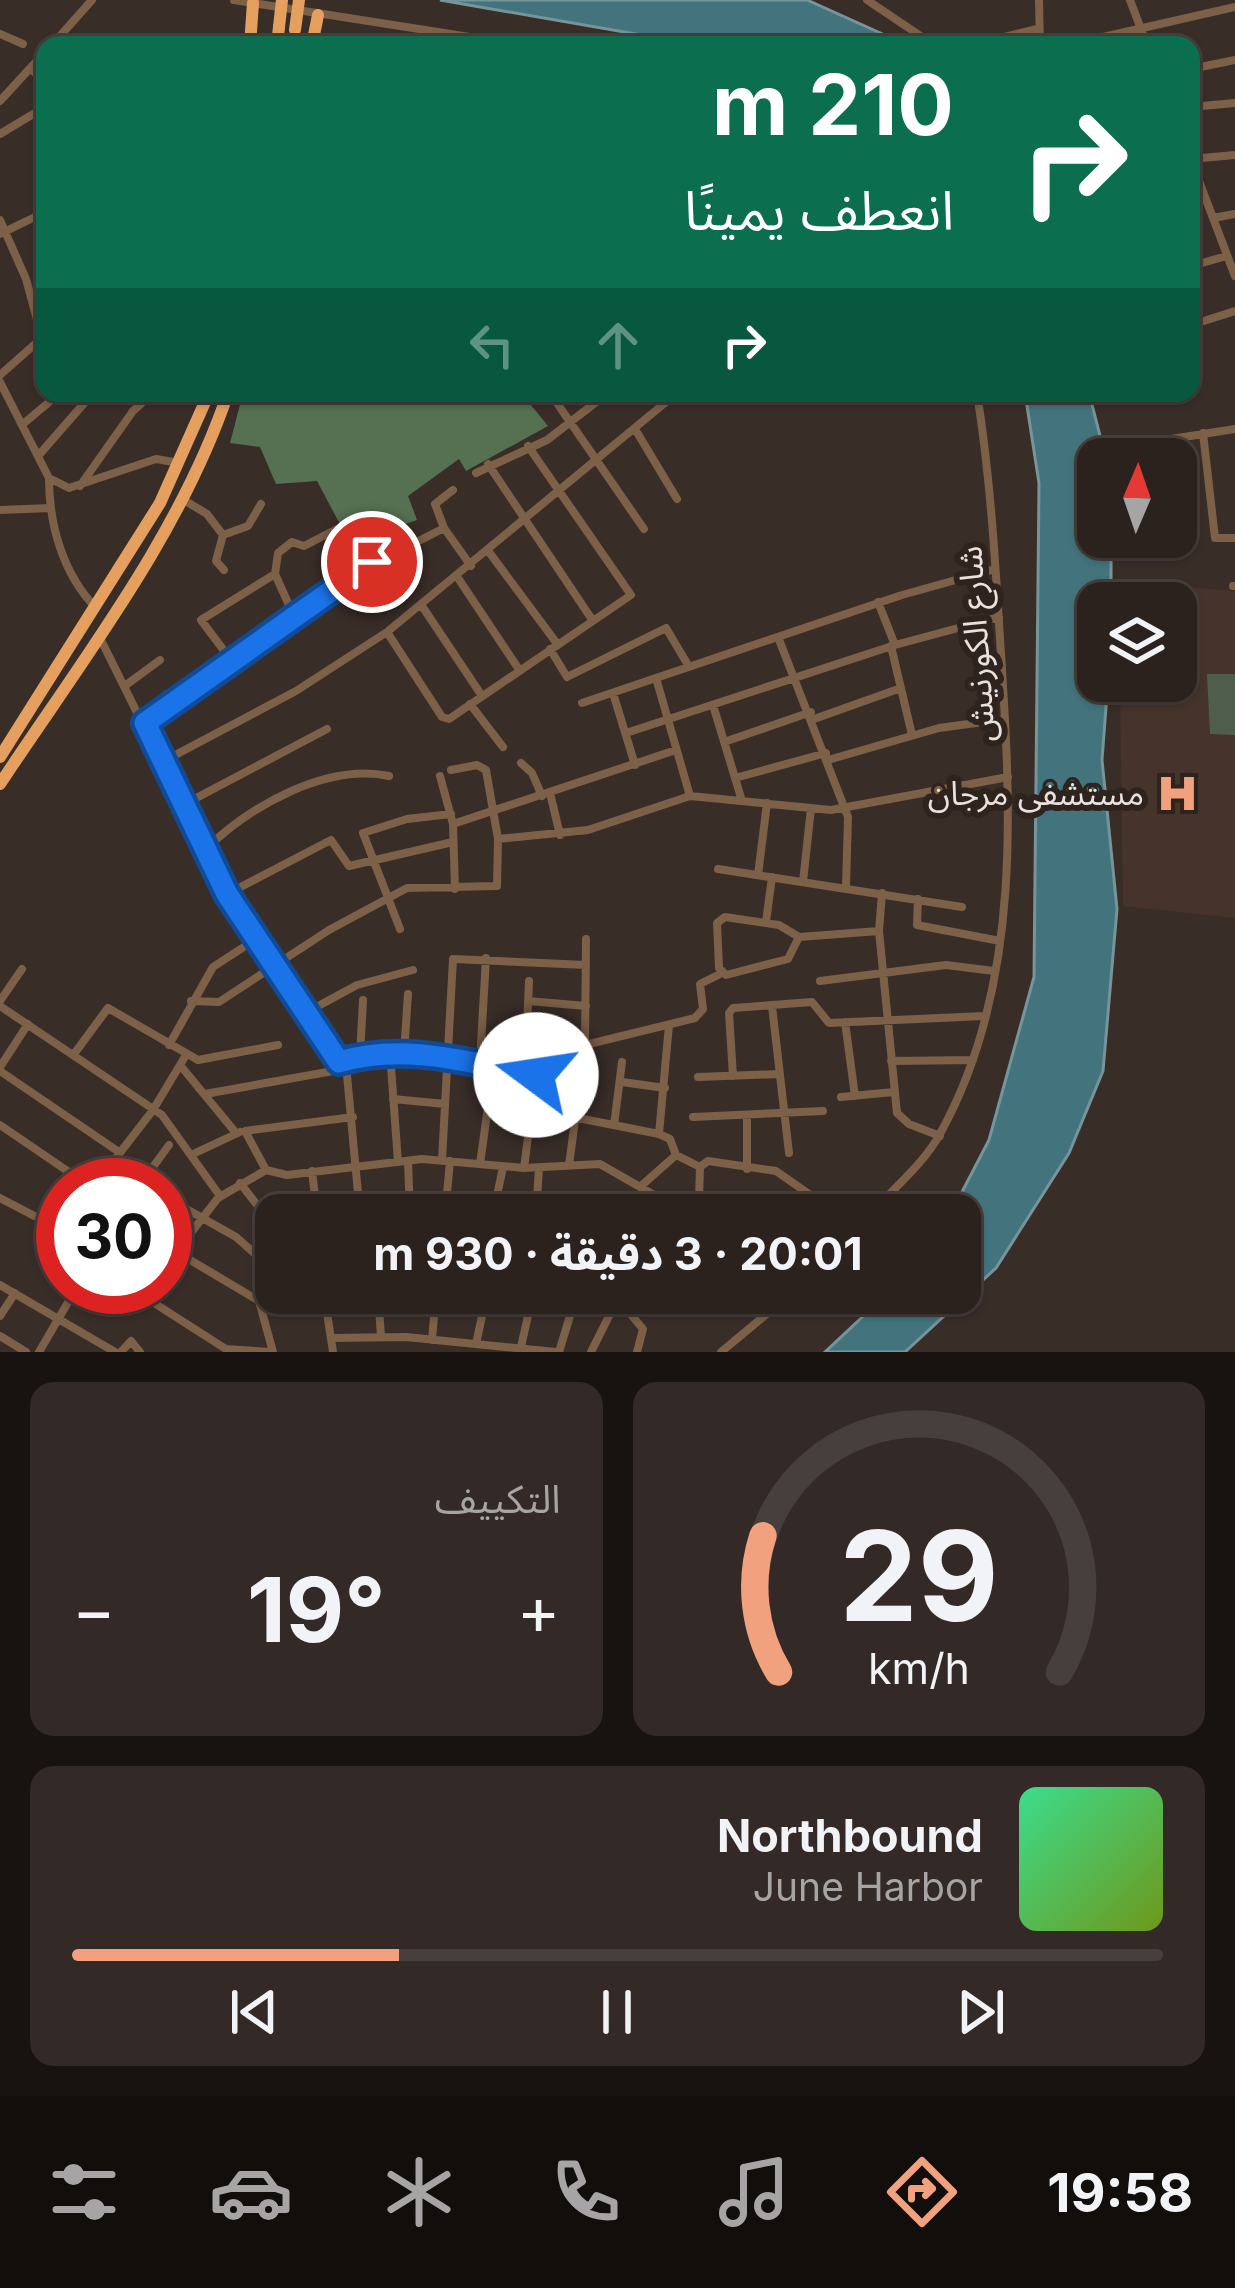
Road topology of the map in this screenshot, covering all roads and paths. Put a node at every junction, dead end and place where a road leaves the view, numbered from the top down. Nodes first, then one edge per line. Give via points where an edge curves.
1 (92, 0) edge
2 (234, 0) edge
3 (282, 0) edge
4 (299, 0) edge
5 (867, 0) edge
6 (1040, 0) edge
7 (1130, 0) edge
8 (253, 3) edge
9 (1235, 7) edge
10 (318, 15) junction
11 (1141, 27) junction
12 (1037, 29) junction
13 (0, 34) edge
14 (62, 34) edge
15 (427, 34) joint
16 (251, 36) edge
17 (278, 36) edge
18 (294, 36) edge
19 (314, 36) edge
20 (438, 36) edge
21 (921, 36) edge
22 (1008, 36) edge
23 (1038, 36) edge
24 (1104, 36) edge
25 (1144, 36) edge
26 (23, 44) dead end
27 (1235, 60) edge
28 (36, 63) edge
29 (1200, 67) edge
30 (31, 69) junction
31 (36, 74) edge
32 (0, 101) edge
33 (1235, 104) edge
34 (1200, 106) edge
35 (36, 112) edge
36 (0, 134) edge
37 (1235, 155) edge
38 (1200, 159) edge
39 (1200, 195) edge
40 (1235, 214) edge
41 (36, 216) edge
42 (1213, 218) junction
43 (0, 220) edge
44 (3, 233) edge
45 (1231, 262) edge
46 (1200, 265) edge
47 (1235, 276) edge
48 (1235, 311) edge
49 (36, 313) edge
50 (1200, 322) edge
51 (36, 344) edge
52 (0, 378) edge
53 (49, 402) edge
54 (85, 402) edge
55 (145, 402) edge
56 (206, 402) edge
57 (226, 402) edge
58 (557, 402) edge
59 (597, 402) edge
60 (666, 402) edge
61 (978, 402) edge
62 (572, 422) junction
63 (23, 424) junction
64 (198, 426) junction
65 (634, 429) junction
66 (1235, 429) edge
67 (214, 434) junction
68 (1203, 434) junction
69 (1178, 438) edge
70 (528, 446) junction
71 (38, 456) junction
72 (600, 458) junction
73 (180, 464) junction
74 (488, 464) junction
75 (196, 471) junction
76 (476, 473) dead end
77 (49, 478) junction
78 (79, 487) junction
79 (453, 490) dead end
80 (561, 492) junction
81 (182, 499) junction
82 (677, 499) dead end
83 (261, 504) dead end
84 (50, 508) junction
85 (0, 510) edge
86 (526, 520) junction
87 (339, 528) dead end
88 (444, 528) junction
89 (644, 529) dead end
90 (223, 535) junction
91 (1235, 538) edge
92 (489, 552) junction
93 (471, 567) junction
94 (995, 569) junction
95 (224, 570) dead end
96 (275, 574) junction
97 (458, 578) junction
98 (878, 602) junction
99 (422, 606) junction
100 (97, 609) junction
101 (293, 614) junction
102 (999, 617) junction
103 (593, 621) junction
104 (387, 632) junction
105 (98, 635) junction
106 (778, 637) junction
107 (893, 645) junction
108 (554, 647) junction
109 (160, 660) dead end
110 (231, 660) junction
111 (688, 665) junction
112 (520, 670) junction
113 (796, 677) junction
114 (656, 678) junction
115 (126, 685) junction
116 (901, 688) junction
117 (614, 693) junction
118 (482, 696) junction
119 (582, 703) dead end
120 (470, 704) junction
121 (713, 705) junction
122 (813, 716) junction
123 (668, 719) junction
124 (1005, 719) junction
125 (145, 723) junction
126 (327, 729) dead end
127 (626, 733) junction
128 (912, 735) junction
129 (724, 742) junction
130 (503, 747) dead end
131 (676, 751) junction
132 (827, 756) junction
133 (0, 757) edge
134 (162, 762) junction
135 (521, 763) dead end
136 (635, 765) junction
137 (451, 770) dead end
138 (389, 776) dead end
139 (440, 776) dead end
140 (1008, 777) junction
141 (735, 778) junction
142 (0, 784) edge
143 (546, 795) junction
144 (690, 796) junction
145 (742, 801) junction
146 (767, 803) junction
147 (183, 805) junction
148 (845, 807) junction
149 (812, 808) junction
150 (494, 812) junction
151 (452, 819) junction
152 (560, 835) junction
153 (498, 839) junction
154 (453, 842) junction
155 (206, 849) junction
156 (371, 860) junction
157 (718, 869) dead end
158 (758, 875) junction
159 (772, 877) junction
160 (802, 881) junction
161 (846, 887) junction
162 (455, 889) junction
163 (882, 893) junction
164 (227, 894) junction
165 (385, 899) junction
166 (918, 899) junction
167 (962, 907) dead end
168 (766, 922) junction
169 (400, 929) dead end
170 (879, 931) junction
171 (799, 937) junction
172 (256, 939) junction
173 (586, 939) dead end
174 (1000, 941) junction
175 (486, 958) junction
176 (586, 965) junction
177 (276, 967) junction
178 (22, 969) dead end
179 (413, 970) dead end
180 (884, 970) junction
181 (994, 970) junction
182 (722, 973) junction
183 (529, 981) dead end
184 (820, 981) dead end
185 (408, 994) dead end
186 (363, 1000) dead end
187 (191, 1001) junction
188 (528, 1001) junction
189 (0, 1003) edge
190 (586, 1006) junction
191 (772, 1006) junction
192 (309, 1011) junction
193 (984, 1016) junction
194 (889, 1017) junction
195 (845, 1022) junction
196 (28, 1024) junction
197 (669, 1025) junction
198 (169, 1045) junction
199 (278, 1045) dead end
200 (585, 1045) junction
201 (389, 1053) junction
202 (404, 1053) junction
203 (74, 1054) junction
204 (186, 1055) junction
205 (360, 1056) junction
206 (448, 1057) junction
207 (973, 1060) junction
208 (480, 1061) junction
209 (890, 1061) junction
210 (622, 1062) dead end
211 (494, 1064) junction
212 (180, 1065) junction
213 (341, 1065) junction
214 (0, 1070) edge
215 (525, 1073) junction
216 (577, 1074) junction
217 (779, 1074) junction
218 (536, 1075) junction
219 (733, 1076) junction
220 (698, 1077) dead end
221 (622, 1082) junction
222 (665, 1088) junction
223 (894, 1092) junction
224 (205, 1094) junction
225 (855, 1096) junction
226 (841, 1097) dead end
227 (393, 1099) junction
228 (445, 1104) junction
229 (153, 1110) junction
230 (824, 1111) dead end
231 (784, 1114) junction
232 (574, 1117) junction
233 (692, 1117) dead end
234 (747, 1117) junction
235 (353, 1118) junction
236 (0, 1125) edge
237 (614, 1125) junction
238 (241, 1132) junction
239 (658, 1134) junction
240 (940, 1136) junction
241 (169, 1145) dead end
242 (119, 1152) junction
243 (789, 1153) dead end
244 (193, 1154) junction
245 (676, 1155) junction
246 (51, 1158) edge
247 (114, 1158) edge
248 (161, 1158) edge
249 (446, 1160) junction
250 (403, 1161) junction
251 (480, 1164) junction
252 (569, 1165) junction
253 (503, 1166) junction
254 (357, 1167) junction
255 (700, 1167) junction
256 (524, 1168) junction
257 (539, 1168) junction
258 (747, 1169) junction
259 (266, 1170) junction
260 (312, 1172) junction
261 (240, 1184) junction
262 (641, 1186) junction
263 (315, 1194) edge
264 (359, 1194) edge
265 (407, 1194) edge
266 (445, 1194) edge
267 (497, 1194) edge
268 (537, 1194) edge
269 (653, 1194) edge
270 (699, 1194) edge
271 (809, 1194) edge
272 (888, 1194) edge
273 (220, 1196) junction
274 (0, 1198) edge
275 (255, 1203) edge
276 (192, 1211) edge
277 (200, 1215) junction
278 (36, 1216) edge
279 (192, 1227) edge
280 (255, 1255) edge
281 (192, 1261) edge
282 (0, 1285) edge
283 (15, 1293) junction
284 (61, 1314) edge
285 (169, 1314) edge
286 (328, 1314) edge
287 (379, 1314) edge
288 (434, 1314) edge
289 (482, 1314) edge
290 (528, 1314) edge
291 (570, 1314) edge
292 (608, 1314) edge
293 (631, 1314) edge
294 (767, 1314) edge
295 (0, 1316) edge
296 (58, 1320) junction
297 (0, 1336) edge
298 (381, 1337) junction
299 (332, 1338) junction
300 (432, 1340) junction
301 (214, 1342) junction
302 (476, 1344) junction
303 (521, 1347) junction
304 (26, 1352) edge
305 (39, 1352) edge
306 (118, 1352) edge
307 (140, 1352) edge
308 (208, 1352) edge
309 (272, 1352) edge
310 (333, 1352) edge
311 (558, 1352) edge
312 (591, 1352) edge
313 (638, 1352) edge
314 (721, 1352) edge

1 - 14 street
2 - 8 street
3 - 17 highway, bridge
4 - 18 highway, bridge
5 - 21 street
6 - 12 street
7 - 11 street
8 - 10 street
8 - 16 highway
9 - 11 street
10 - 15 street
10 - 19 highway
11 - 24 street
11 - 25 street
12 - 22 street
12 - 23 street
13 - 26 street
15 - 20 street
27 - 29 street
28 - 30 street
30 - 31 street
30 - 32 street
33 - 34 street
35 - 36 street
37 - 38 street
39 - 42 street
40 - 42 street
41 - 44 street
42 - 45 street
43 - 44 street
44 - 49 street
45 - 46 street
45 - 47 street
48 - 50 street
51 - 52 street
52 - 63 street
53 - 63 street
54 - 71 street
55 - 78 street
56 - 64 highway
57 - 67 highway
58 - 62 street
59 - 62 street
60 - 65 street
61 - 94 street, شارع الكورنيش
62 - 70 street
62 - 72 street
63 - 71 street
64 - 67 highway via 202,436
64 - 73 highway
65 - 72 street
65 - 82 street
66 - 68 street
67 - 75 highway
68 - 69 street
68 - 91 street via 1215,538
70 - 74 street
70 - 80 street
71 - 77 street
72 - 80 street
72 - 89 street
73 - 75 highway
73 - 78 street via 157,459
73 - 100 highway
74 - 76 street
74 - 86 street
75 - 81 highway
77 - 78 street
77 - 84 street
79 - 88 street via 436,504
80 - 86 street
80 - 103 street via 631,591
81 - 90 street
81 - 105 highway
83 - 90 street via 248,526
84 - 85 street
84 - 100 street via 67,571
86 - 92 street
86 - 103 street
87 - 96 street via 284,547
88 - 93 street
88 - 101 street
90 - 95 street via 216,561
92 - 93 street
92 - 108 street
93 - 97 street
94 - 98 street
94 - 102 street, شارع الكورنيش
96 - 101 street
96 - 110 street via 202,620
97 - 99 street
97 - 112 street
98 - 106 street
98 - 107 street
99 - 104 street
99 - 118 street
100 - 133 highway
101 - 110 street
102 - 107 street
102 - 124 street, شارع الكورنيش
103 - 108 street
104 - 120 street via 442,718
104 - 134 street
105 - 115 street
105 - 142 highway
106 - 111 street
106 - 113 street
107 - 113 street
107 - 116 street
108 - 111 street via 567,677 666,628
108 - 112 street
109 - 115 street
110 - 125 street
111 - 114 street
112 - 118 street
113 - 121 street
113 - 122 street
114 - 117 street
114 - 123 street
115 - 125 street
116 - 122 street
116 - 128 street
117 - 119 street
117 - 127 street
118 - 120 street
120 - 130 street
121 - 123 street
121 - 129 street
122 - 129 street
122 - 132 street
123 - 127 street
123 - 131 street
124 - 128 street
124 - 140 street, شارع الكورنيش
125 - 134 street
126 - 147 street
127 - 136 street
128 - 132 street
129 - 141 street
131 - 136 street
131 - 144 street
132 - 141 street
132 - 148 street
134 - 147 street
135 - 143 street
136 - 143 street
137 - 150 street via 482,765
138 - 155 street via 303,787
139 - 151 street
140 - 148 street
140 - 174 street, شارع الكورنيش
141 - 145 street
143 - 150 street
143 - 152 street
144 - 145 street
144 - 152 street
145 - 146 street
146 - 149 street
146 - 158 street
147 - 155 street
148 - 149 street
148 - 161 street via 852,841
149 - 160 street
150 - 151 street
150 - 153 street
151 - 154 street
151 - 156 street via 365,830
152 - 153 street
153 - 162 street via 497,886
154 - 156 street
154 - 162 street
155 - 164 street
156 - 164 street via 349,866 331,840
156 - 165 street
157 - 158 street
158 - 159 street
159 - 160 street
159 - 168 street
160 - 161 street
161 - 163 street
162 - 165 street via 419,886
163 - 166 street
163 - 170 street
164 - 172 street
165 - 169 street
165 - 177 street
166 - 167 street
166 - 174 street via 917,926
168 - 171 street
168 - 182 street via 719,919
170 - 171 street
170 - 180 street
171 - 182 street via 788,958
172 - 177 street
172 - 187 street via 212,967
173 - 176 street
174 - 181 street, شارع الكورنيش
175 - 176 street
175 - 206 street via 453,959
175 - 208 street
176 - 190 street
177 - 187 street via 219,1002
177 - 192 street
178 - 189 street
179 - 192 street via 357,985
180 - 181 street
180 - 184 street
180 - 194 street
181 - 193 street, شارع الكورنيش
182 - 197 street via 700,983 700,1013
183 - 188 street
185 - 202 street
186 - 205 street
187 - 198 street
188 - 190 street
188 - 215 street
189 - 196 street
190 - 200 street
191 - 195 street via 812,1002 824,1022
191 - 217 street
191 - 219 street via 730,1010
192 - 213 street
193 - 194 street
193 - 207 street, شارع الكورنيش
194 - 195 street
194 - 209 street
195 - 225 street
196 - 203 street
196 - 214 street
197 - 200 street
197 - 222 street
198 - 203 street via 108,1007
198 - 204 street
199 - 204 street via 228,1058
200 - 216 street
201 - 202 street
201 - 205 street
201 - 227 street
202 - 206 street
203 - 229 street
204 - 212 street
205 - 213 street
206 - 208 street
206 - 228 street
207 - 209 street
207 - 240 street, شارع الكورنيش
208 - 211 street
209 - 223 street
210 - 221 street
211 - 215 street
211 - 251 street
212 - 224 street
212 - 229 street
213 - 224 street
213 - 235 street
214 - 242 street
215 - 218 street
216 - 218 street
216 - 232 street
217 - 219 street
217 - 231 street
218 - 256 street
219 - 220 street
221 - 222 street
221 - 237 street
222 - 239 street
223 - 225 street
223 - 240 street via 901,1119
224 - 238 street
225 - 226 street
227 - 228 street
227 - 250 street
228 - 249 street
229 - 242 street
229 - 244 street
230 - 231 street
231 - 234 street
231 - 243 street
232 - 237 street
232 - 252 street
233 - 234 street
234 - 258 street
235 - 238 street
235 - 254 street
236 - 246 street
237 - 239 street
238 - 244 street
238 - 259 street
239 - 245 street
240 - 272 street, شارع الكورنيش
241 - 248 street
242 - 247 street
244 - 273 street
245 - 255 street
245 - 262 street
249 - 250 street
249 - 251 street
249 - 266 street
250 - 254 street
250 - 265 street
251 - 253 street
252 - 257 street
252 - 262 street via 600,1164
253 - 256 street
253 - 267 street
254 - 260 street
254 - 264 street
255 - 258 street via 708,1161
255 - 270 street
256 - 257 street
257 - 268 street
258 - 271 street via 776,1171
259 - 260 street
259 - 261 street
260 - 263 street
261 - 273 street
261 - 275 street
262 - 269 street
273 - 277 street
274 - 278 street
276 - 277 street
277 - 279 street
277 - 280 street
281 - 309 street via 259,1301
282 - 283 street
283 - 295 street
283 - 296 street
284 - 296 street
285 - 301 street
286 - 299 street
287 - 298 street
288 - 300 street
289 - 302 street
290 - 303 street
291 - 311 street
292 - 312 street
293 - 313 street via 645,1334
294 - 314 street
296 - 305 street
296 - 306 street
297 - 304 street
298 - 299 street
298 - 300 street
299 - 310 street
300 - 302 street
301 - 308 street
301 - 309 street
302 - 303 street
303 - 311 street
306 - 307 street via 131,1341

